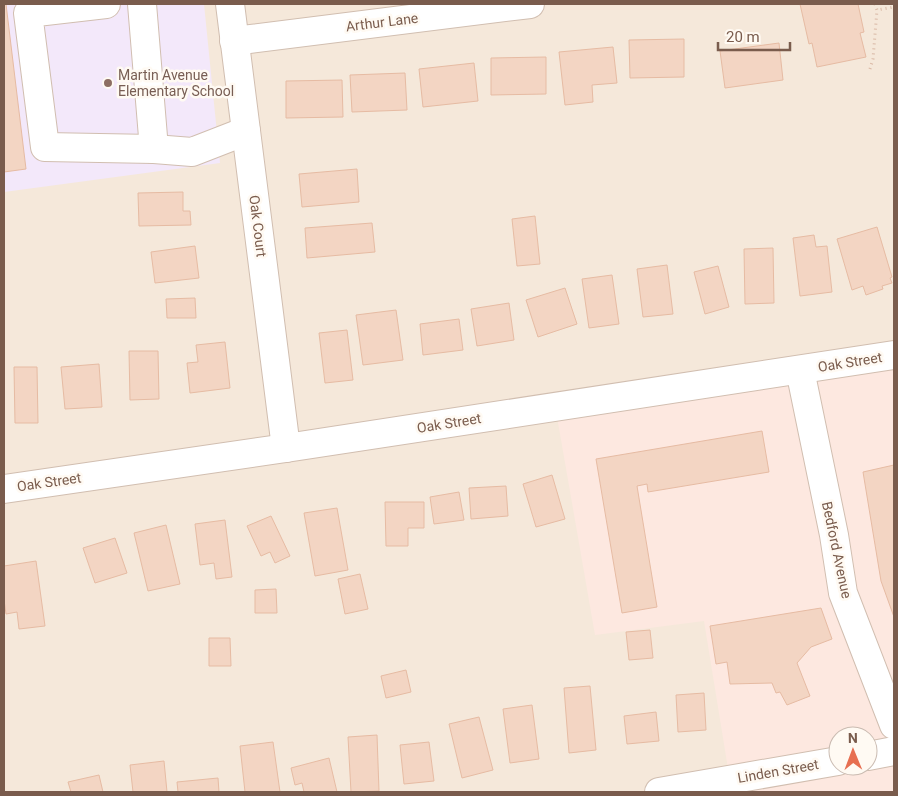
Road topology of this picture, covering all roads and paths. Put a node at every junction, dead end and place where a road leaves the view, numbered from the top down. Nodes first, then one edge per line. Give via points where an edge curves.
1 (106, 4) edge
2 (142, 4) edge
3 (230, 4) edge
4 (530, 4) edge
5 (875, 4) edge
6 (894, 8) edge
7 (877, 10) junction
8 (234, 41) junction
9 (870, 69) dead end
10 (246, 131) junction
11 (154, 149) junction
12 (894, 355) edge
13 (800, 370) junction
14 (286, 448) junction
15 (4, 489) edge
16 (894, 725) edge
17 (894, 751) edge
18 (878, 754) edge
19 (828, 763) edge
20 (659, 792) edge

1 - 11 street via 28,14 45,147
2 - 11 street
3 - 8 street, Oak Court
4 - 8 street, Arthur Lane
5 - 7 path
6 - 7 path
7 - 9 path
8 - 10 street, Oak Court
10 - 11 street via 192,152
10 - 14 street, Oak Court
12 - 13 street, Oak Street
13 - 14 street, Oak Street
13 - 16 street, Bedford Avenue via 843,593
14 - 15 street, Oak Street
17 - 18 street
19 - 20 street, Linden Street

